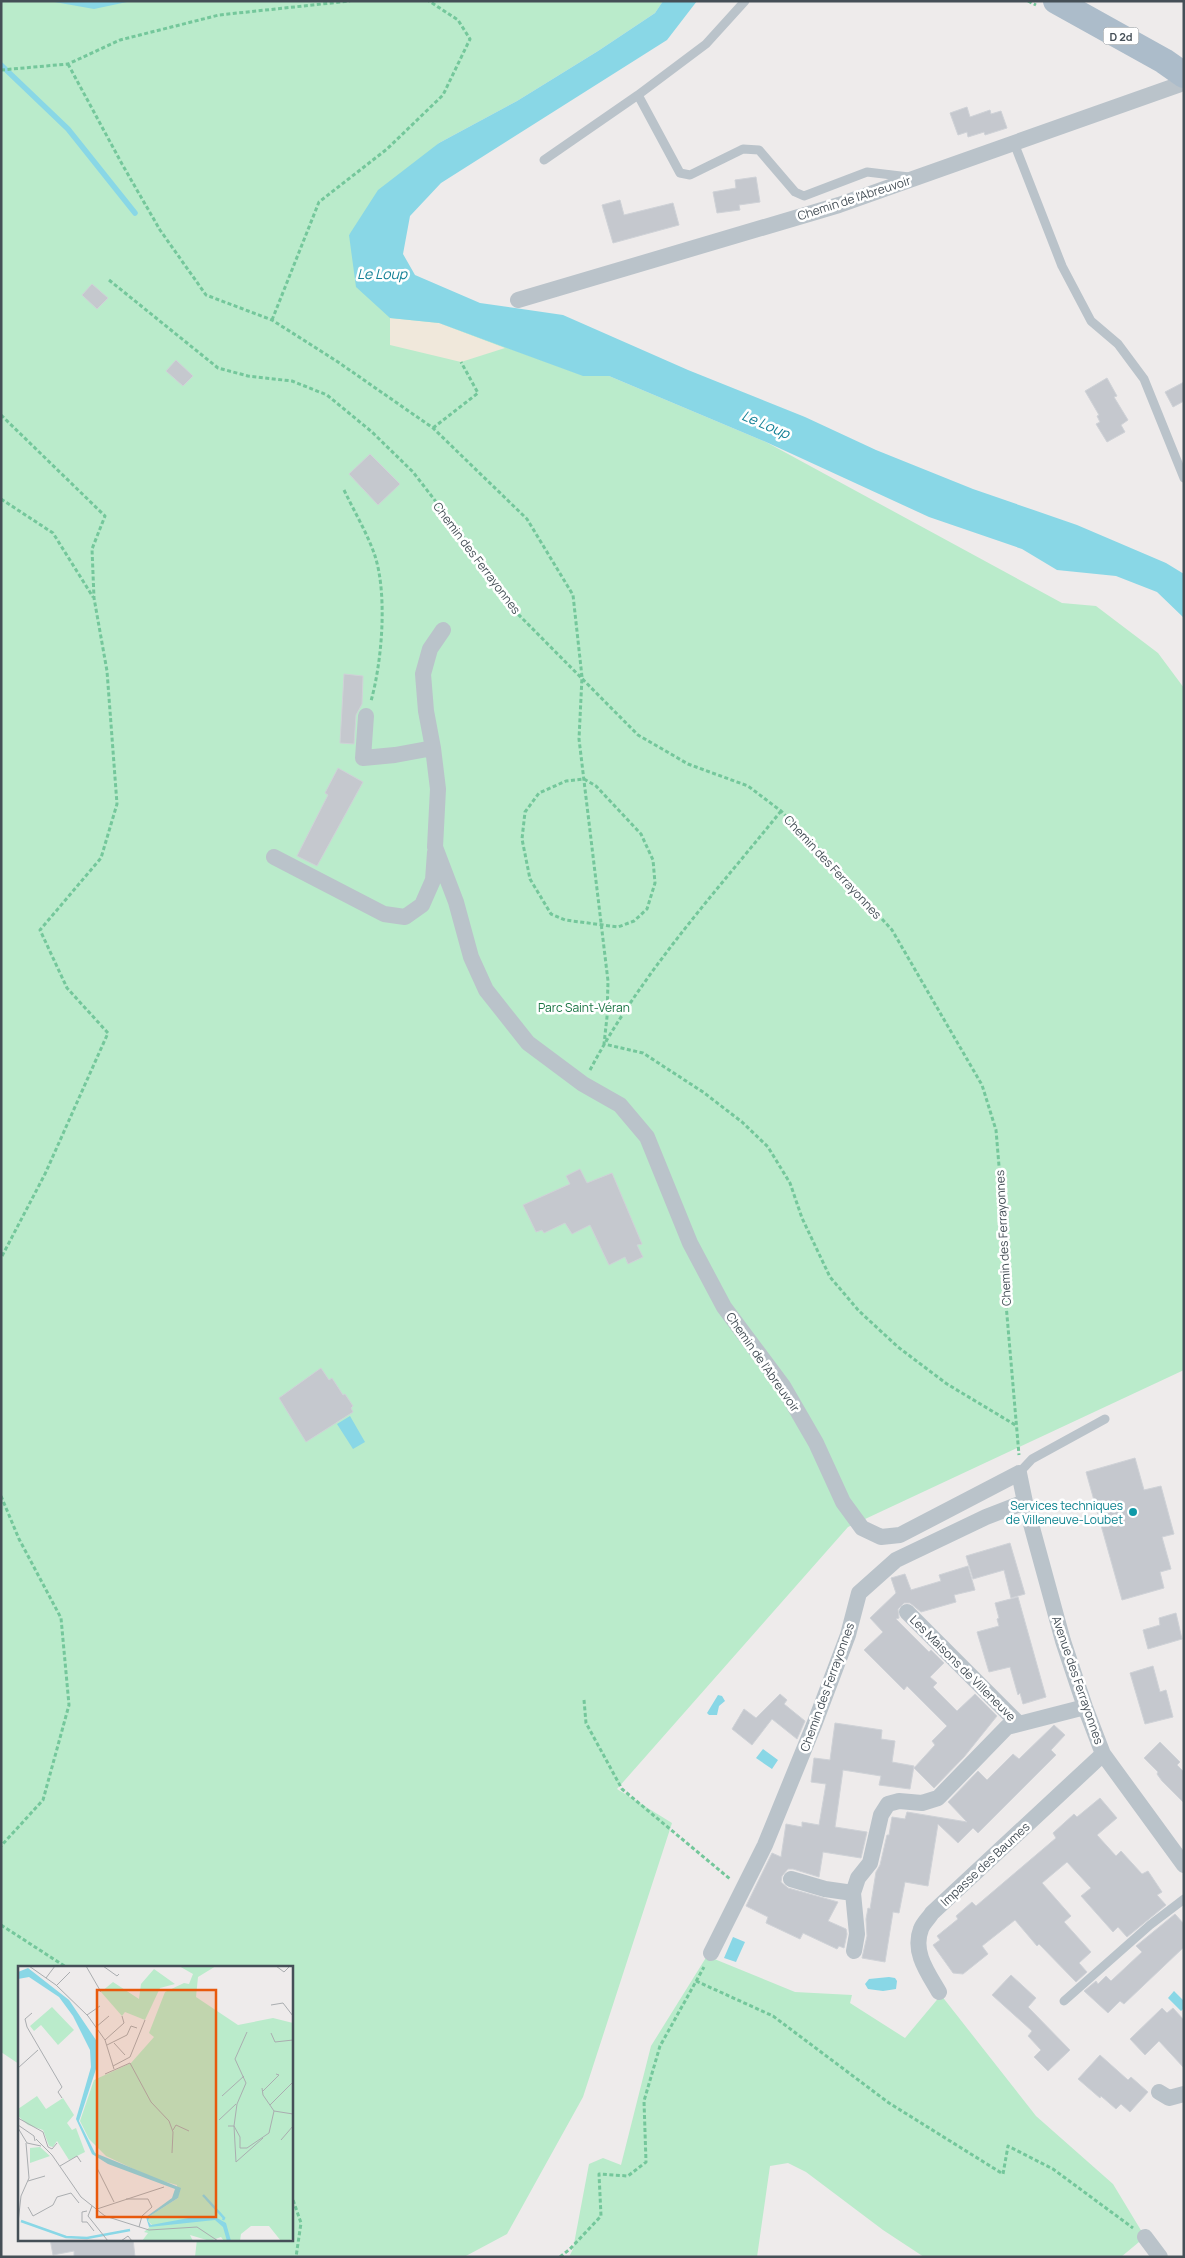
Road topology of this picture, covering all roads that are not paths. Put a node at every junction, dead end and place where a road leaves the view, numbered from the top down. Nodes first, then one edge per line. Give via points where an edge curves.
1 (745, 1) edge
2 (1056, 1) edge
3 (1082, 1) edge
4 (1184, 57) edge
5 (1184, 74) edge
6 (1184, 81) edge
7 (638, 96) junction
8 (1014, 142) junction
9 (544, 160) dead end
10 (914, 178) junction
11 (518, 300) dead end
12 (1184, 478) edge
13 (443, 630) dead end
14 (366, 716) road end
15 (434, 748) junction
16 (436, 847) junction
17 (274, 857) dead end
18 (1106, 1419) dead end
19 (1020, 1473) junction
20 (1025, 1502) junction
21 (906, 1612) dead end
22 (1085, 1707) junction
23 (1019, 1724) junction
24 (1104, 1754) junction
25 (1184, 1865) edge
26 (791, 1879) dead end
27 (853, 1893) junction
28 (1184, 1899) edge
29 (854, 1951) dead end
30 (711, 1953) road end
31 (939, 1992) dead end
32 (1064, 2001) dead end
33 (1159, 2092) dead end
34 (1184, 2094) edge
35 (1144, 2237) road end
36 (1160, 2257) edge

1 - 7 lane via 706,44
2 - 5 main road, D 2d
3 - 4 main road, D 2d via 1109,12
6 - 8 street, Chemin de l'Abreuvoir
7 - 9 lane
7 - 10 lane via 680,173 690,175 743,149 758,150 794,192 804,196 867,172
8 - 10 street, Chemin de l'Abreuvoir
8 - 12 lane via 1062,266 1091,321 1118,344 1144,380
10 - 11 street, Chemin de l'Abreuvoir via 839,204
13 - 15 street via 430,649 423,674
14 - 15 street via 363,758
15 - 16 street via 438,789
16 - 17 street via 433,880 422,905 405,917 384,914
16 - 19 street, Chemin de l'Abreuvoir via 456,902 470,957 486,990 528,1042 582,1084 620,1105 646,1137 690,1243 724,1306 783,1386 816,1443 843,1502 862,1528 881,1537 900,1535
18 - 19 lane via 1032,1459
19 - 20 street, Avenue des Ferrayonnes
20 - 22 street, Avenue des Ferrayonnes via 1063,1641
20 - 30 street, Chemin des Ferrayonnes via 896,1560 859,1593 848,1635 765,1845
21 - 23 street, Les Maisons de Villeneuve
22 - 23 street, Les Maisons de Villeneuve
22 - 24 street, Avenue des Ferrayonnes
23 - 27 street, Les Maisons de Villeneuve via 1007,1727 938,1798 922,1804 900,1801 888,1804 880,1815 870,1863 858,1878
24 - 25 street, Avenue des Ferrayonnes
24 - 31 street, Impasse des Baumes via 932,1913 921,1929 918,1946 923,1965
26 - 27 street
27 - 29 street via 857,1934
28 - 32 lane
33 - 34 street via 1169,2098
35 - 36 street

